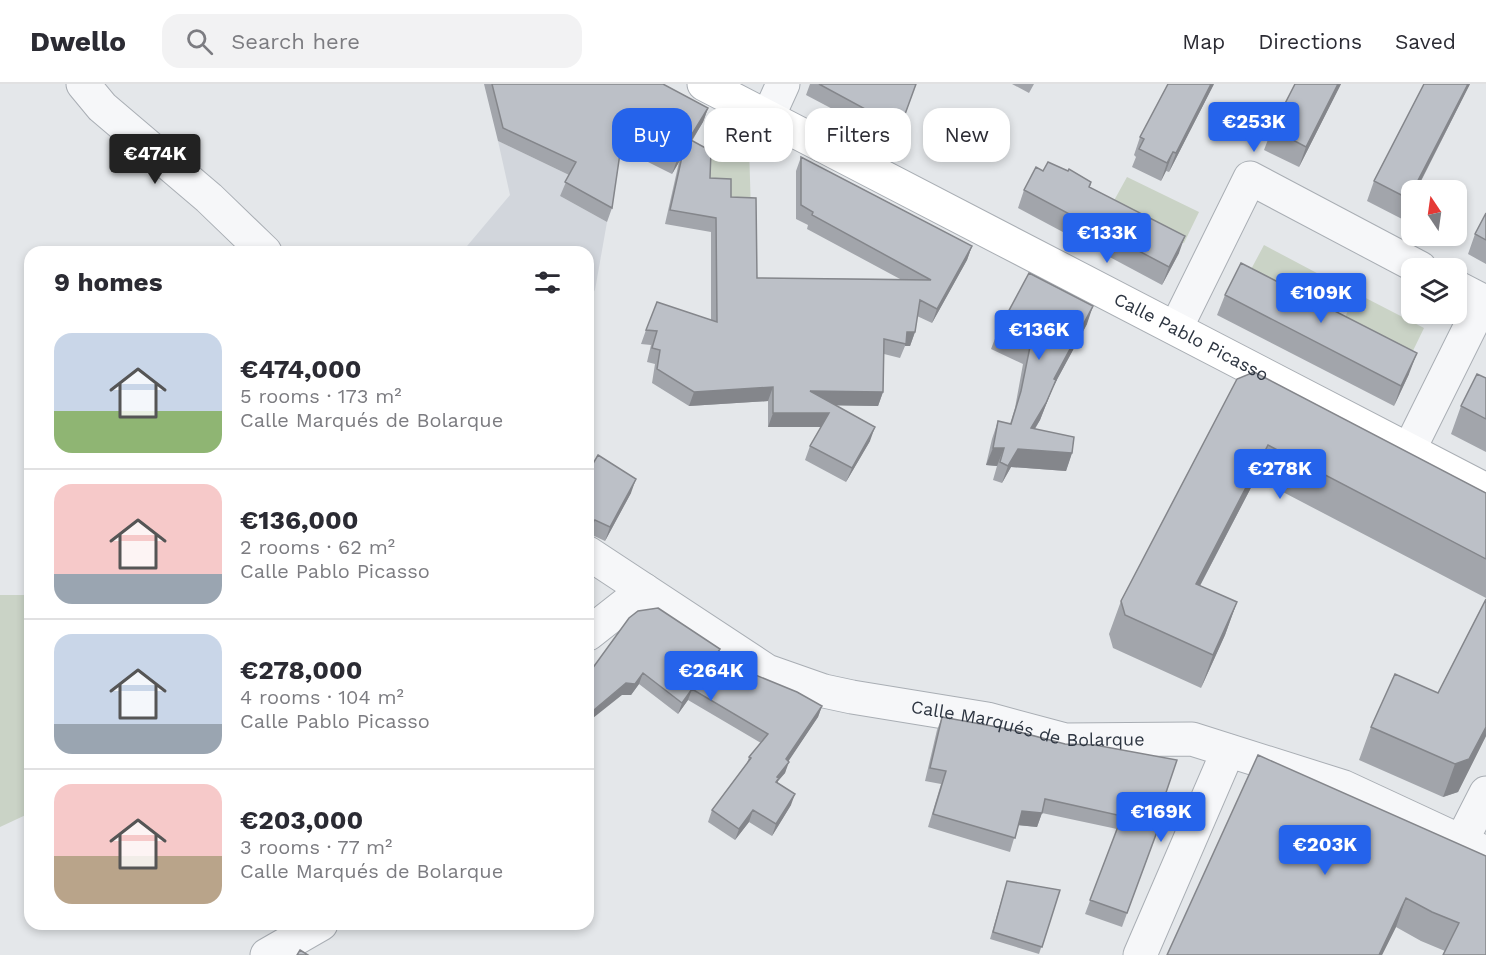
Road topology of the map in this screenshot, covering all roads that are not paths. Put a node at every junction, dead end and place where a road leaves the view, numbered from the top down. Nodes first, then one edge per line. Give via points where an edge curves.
1 (83, 84) edge
2 (704, 84) edge
3 (783, 84) edge
4 (751, 108) edge
5 (772, 108) edge
6 (793, 130) edge
7 (259, 246) edge
8 (1401, 258) edge
9 (1467, 293) edge
10 (1176, 328) junction
11 (1409, 450) junction
12 (1486, 490) edge
13 (594, 557) edge
14 (644, 590) junction
15 (594, 629) edge
16 (1228, 751) junction
17 (1486, 793) edge
18 (1474, 847) edge
19 (311, 930) edge
20 (267, 955) edge
21 (1140, 955) edge

1 - 7 street via 102,107
2 - 4 street, Calle Pablo Picasso
3 - 5 street
6 - 10 street, Calle Pablo Picasso
8 - 10 street via 1250,178
9 - 11 street via 1483,301
10 - 11 street, Calle Pablo Picasso
11 - 12 street, Calle Pablo Picasso
13 - 14 street, Calle Marqués de Bolarque
14 - 15 street
14 - 16 street, Calle Marqués de Bolarque via 767,671 824,691 987,719 1065,740 1192,739
16 - 18 street, Calle Marqués de Bolarque via 1344,787
16 - 21 street
17 - 18 street
19 - 20 street

